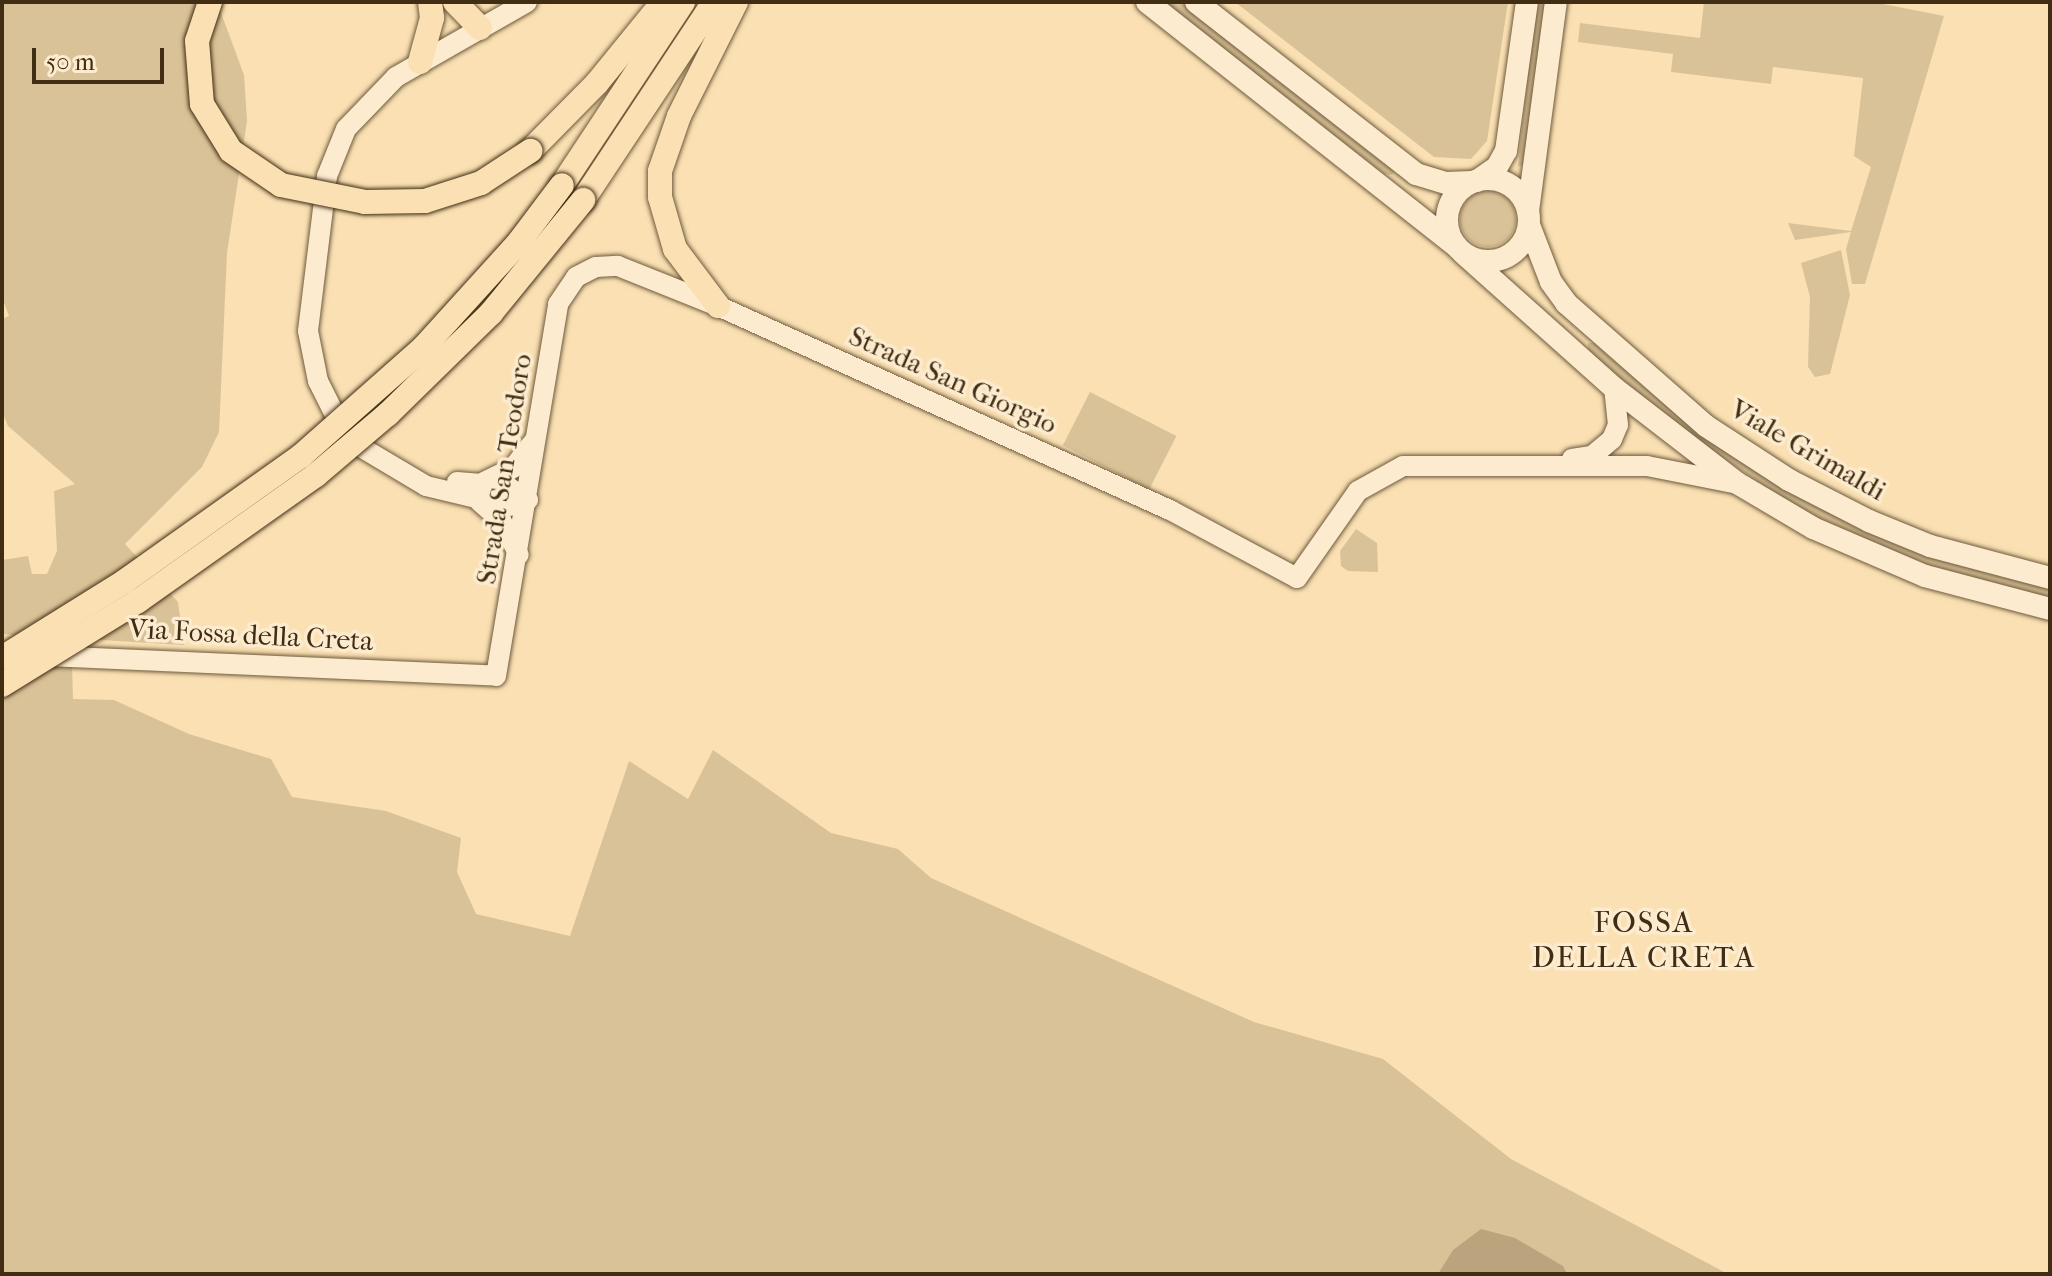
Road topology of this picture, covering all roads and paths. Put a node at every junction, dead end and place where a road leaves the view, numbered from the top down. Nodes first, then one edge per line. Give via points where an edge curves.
1 (210, 2) edge
2 (430, 2) edge
3 (455, 2) edge
4 (527, 2) edge
5 (663, 2) edge
6 (683, 2) edge
7 (714, 2) edge
8 (736, 2) edge
9 (1147, 2) edge
10 (1196, 2) edge
11 (1527, 2) edge
12 (1556, 2) edge
13 (480, 28) junction
14 (420, 62) junction
15 (1475, 181) junction
16 (1528, 218) junction
17 (1460, 249) junction
18 (576, 277) joint
19 (718, 306) junction
20 (1614, 388) junction
21 (539, 434) junction
22 (1547, 463) junction
23 (1737, 483) junction
24 (472, 491) junction
25 (528, 500) junction
26 (519, 555) junction
27 (2050, 578) edge
28 (2050, 609) edge
29 (2, 657) edge
30 (496, 676) joint
31 (2, 685) edge

1 - 5 main road, bridge via 196,52 202,104 231,151 281,185 365,202 425,201 481,183 530,151 597,83
2 - 14 main road via 432,18
3 - 13 main road
4 - 13 street
6 - 29 main road, bridge via 562,185 519,242 423,348 301,456 125,581
7 - 31 main road, bridge via 583,200 491,313 328,465 138,601
8 - 19 main road via 679,116 660,171 660,197 675,249
9 - 17 main road
10 - 15 main road via 1416,174 1446,183
11 - 15 main road via 1506,151 1497,167
12 - 16 main road, Viale Grimaldi
13 - 14 street
14 - 24 street via 363,108 338,146 327,176 308,308 311,356 334,415 353,441 387,465
15 - 16 main road via 1503,182 1515,189
15 - 17 main road via 1457,193 1448,210 1448,229
16 - 17 main road via 1519,247 1499,259
16 - 27 main road, Viale Grimaldi via 1551,282 1566,303 1706,426 1789,480 1869,521 1930,546
17 - 20 main road
18 - 19 street, Strada San Giorgio via 596,267 618,266
18 - 21 street, Strada San Teodoro via 558,304
19 - 22 street, Strada San Giorgio via 1170,510 1297,578 1358,491 1392,470
20 - 22 street via 1618,425 1612,439 1592,456
20 - 23 main road
21 - 24 street via 513,468
21 - 25 street, Strada San Teodoro
22 - 23 street via 1647,466
23 - 28 main road via 1813,528 1925,576
24 - 25 street via 507,486
24 - 26 street via 501,520
25 - 26 street, Strada San Teodoro
26 - 30 street, Strada San Teodoro
29 - 30 street, Via Fossa della Creta via 139,656

